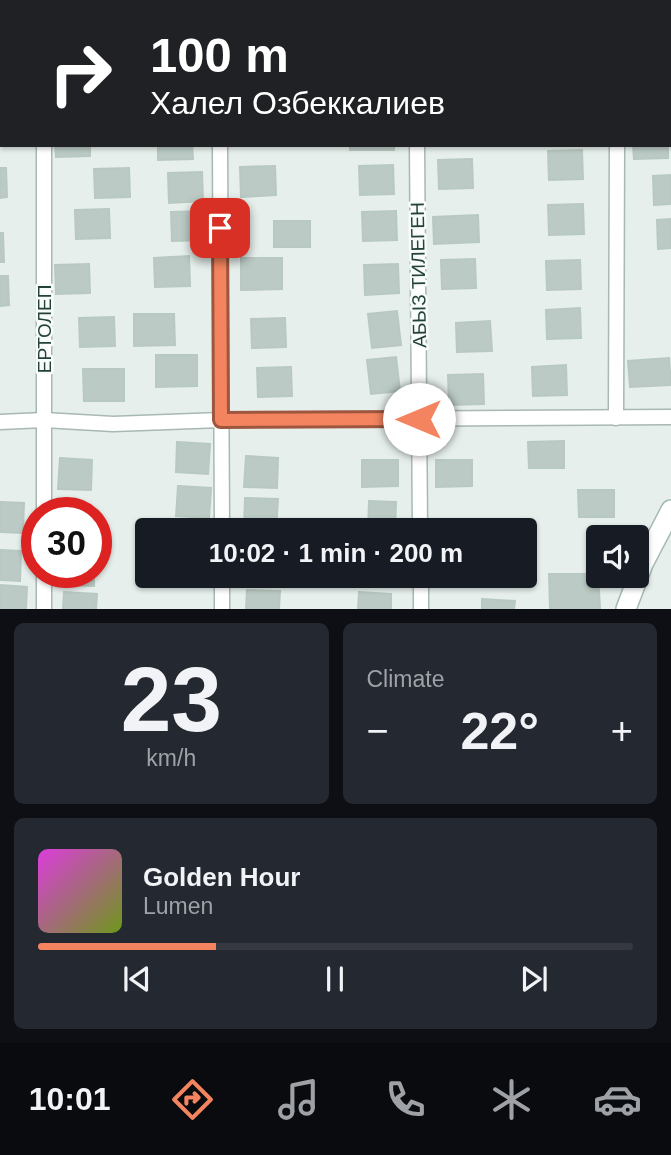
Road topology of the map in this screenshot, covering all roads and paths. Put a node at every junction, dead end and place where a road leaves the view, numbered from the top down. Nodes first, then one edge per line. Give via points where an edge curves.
1 (44, 147) edge
2 (220, 147) edge
3 (417, 147) edge
4 (617, 147) edge
5 (671, 417) edge
6 (616, 418) junction
7 (419, 419) junction
8 (44, 420) junction
9 (221, 420) junction
10 (0, 422) edge
11 (44, 497) edge
12 (671, 510) edge
13 (222, 518) edge
14 (420, 518) edge
15 (44, 588) edge
16 (222, 588) edge
17 (421, 588) edge
18 (44, 609) edge
19 (222, 609) edge
20 (421, 609) edge
21 (626, 609) edge

1 - 8 street, ЕРТОЛЕП
2 - 9 street
3 - 7 street, АБЫЗ ТИЛЕГЕН
4 - 6 street
5 - 6 street
6 - 7 street
7 - 9 street
7 - 14 street, АБЫЗ ТИЛЕГЕН
8 - 9 street via 113,424
8 - 10 street
8 - 11 street, ЕРТОЛЕП
9 - 13 street
12 - 21 main road
15 - 18 street
16 - 19 street
17 - 20 street

